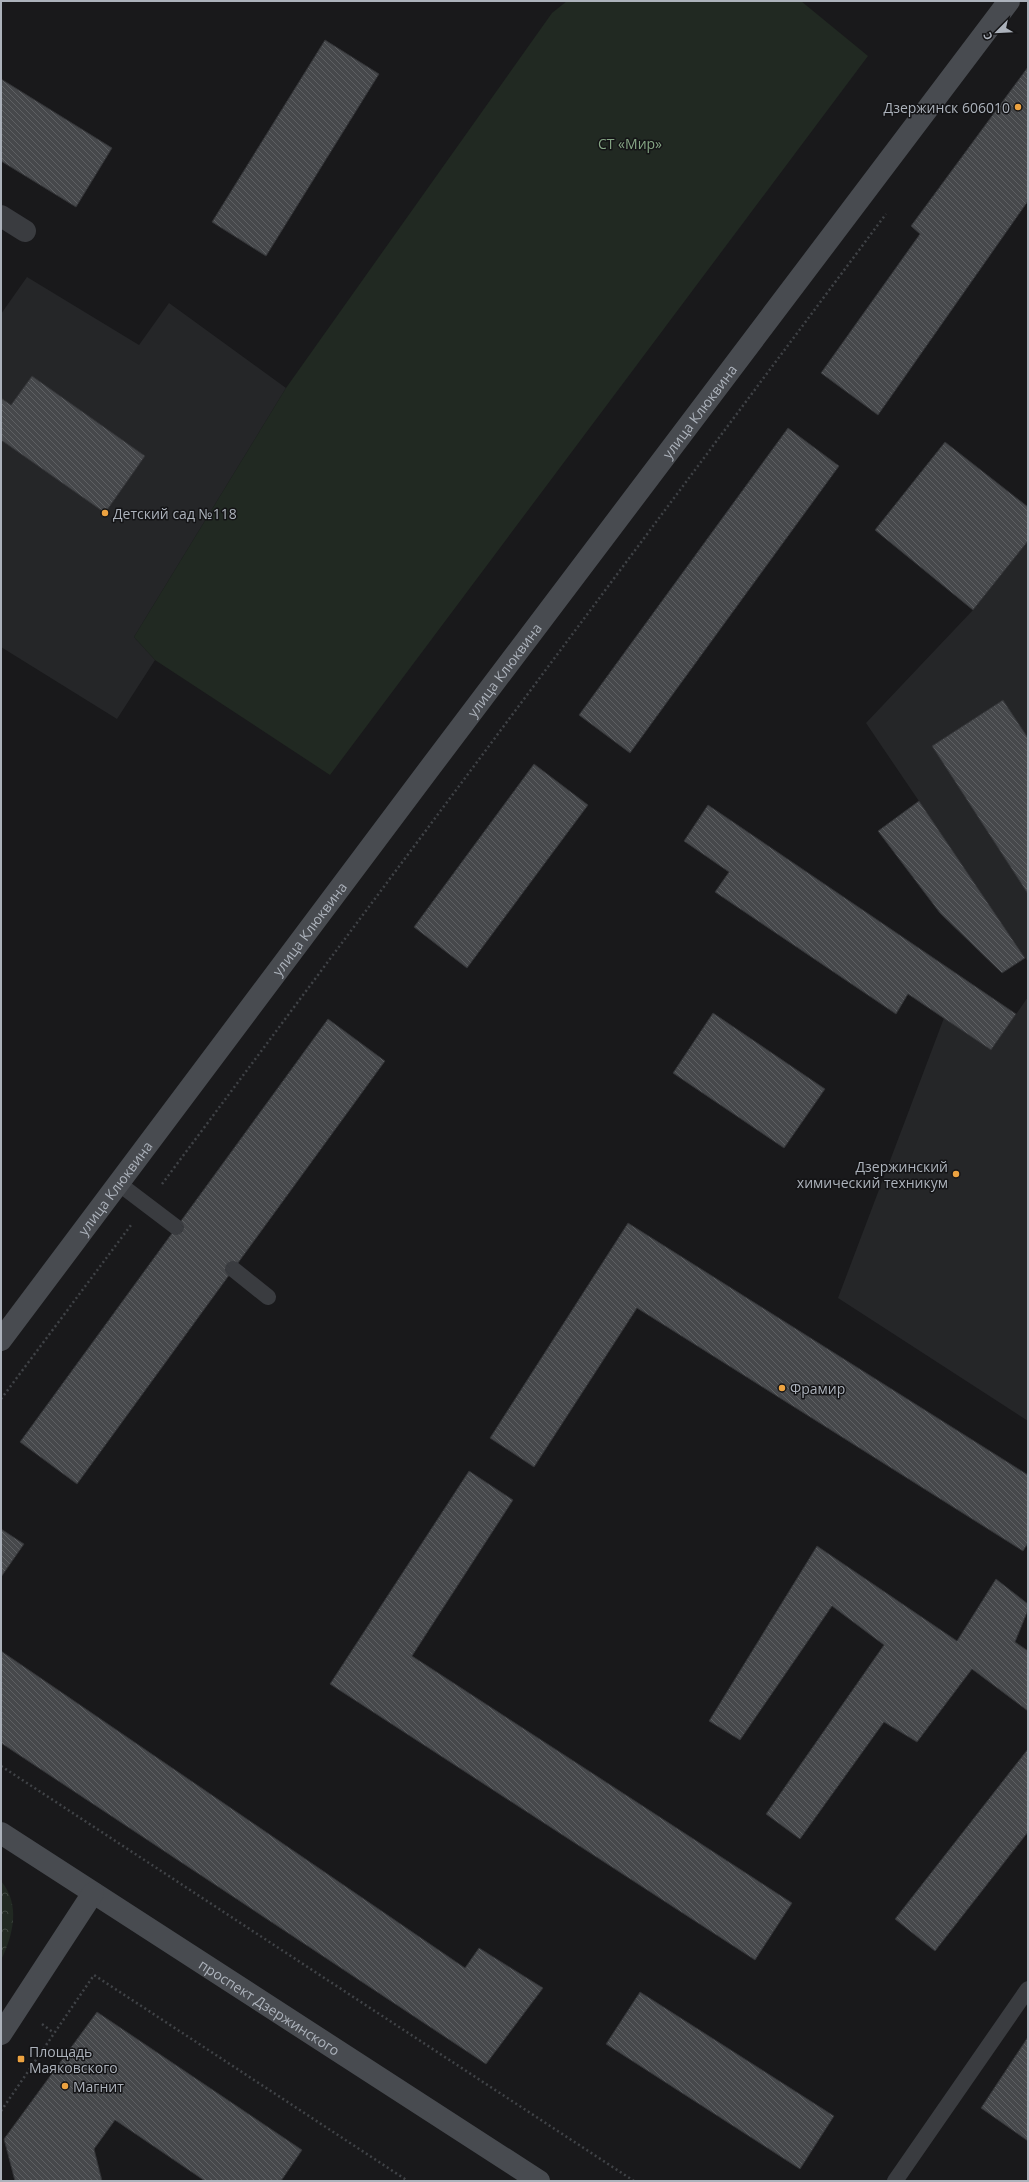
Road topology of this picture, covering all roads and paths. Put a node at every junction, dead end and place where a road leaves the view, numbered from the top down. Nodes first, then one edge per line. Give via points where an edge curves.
1 (1009, 1) edge
2 (891, 208) dead end
3 (1, 216) edge
4 (25, 231) dead end
5 (118, 1183) junction
6 (146, 1205) junction
7 (176, 1227) dead end
8 (233, 1269) dead end
9 (268, 1297) dead end
10 (1, 1340) edge
11 (1, 1399) edge
12 (1, 1766) edge
13 (1, 1833) edge
14 (93, 1892) junction
15 (1028, 1989) edge
16 (1, 2034) edge
17 (1, 2111) edge
18 (408, 2181) edge
19 (539, 2181) edge
20 (634, 2181) edge
21 (895, 2181) edge

1 - 5 street, улица Клюквина via 492,683 304,938
2 - 6 path
3 - 4 street
5 - 6 lane
5 - 10 street, улица Клюквина
6 - 7 lane
6 - 11 path
8 - 9 lane
12 - 20 path
13 - 14 street, проспект Дзержинского
14 - 16 street
14 - 19 street, проспект Дзержинского
15 - 21 lane
17 - 18 path via 94,1975

